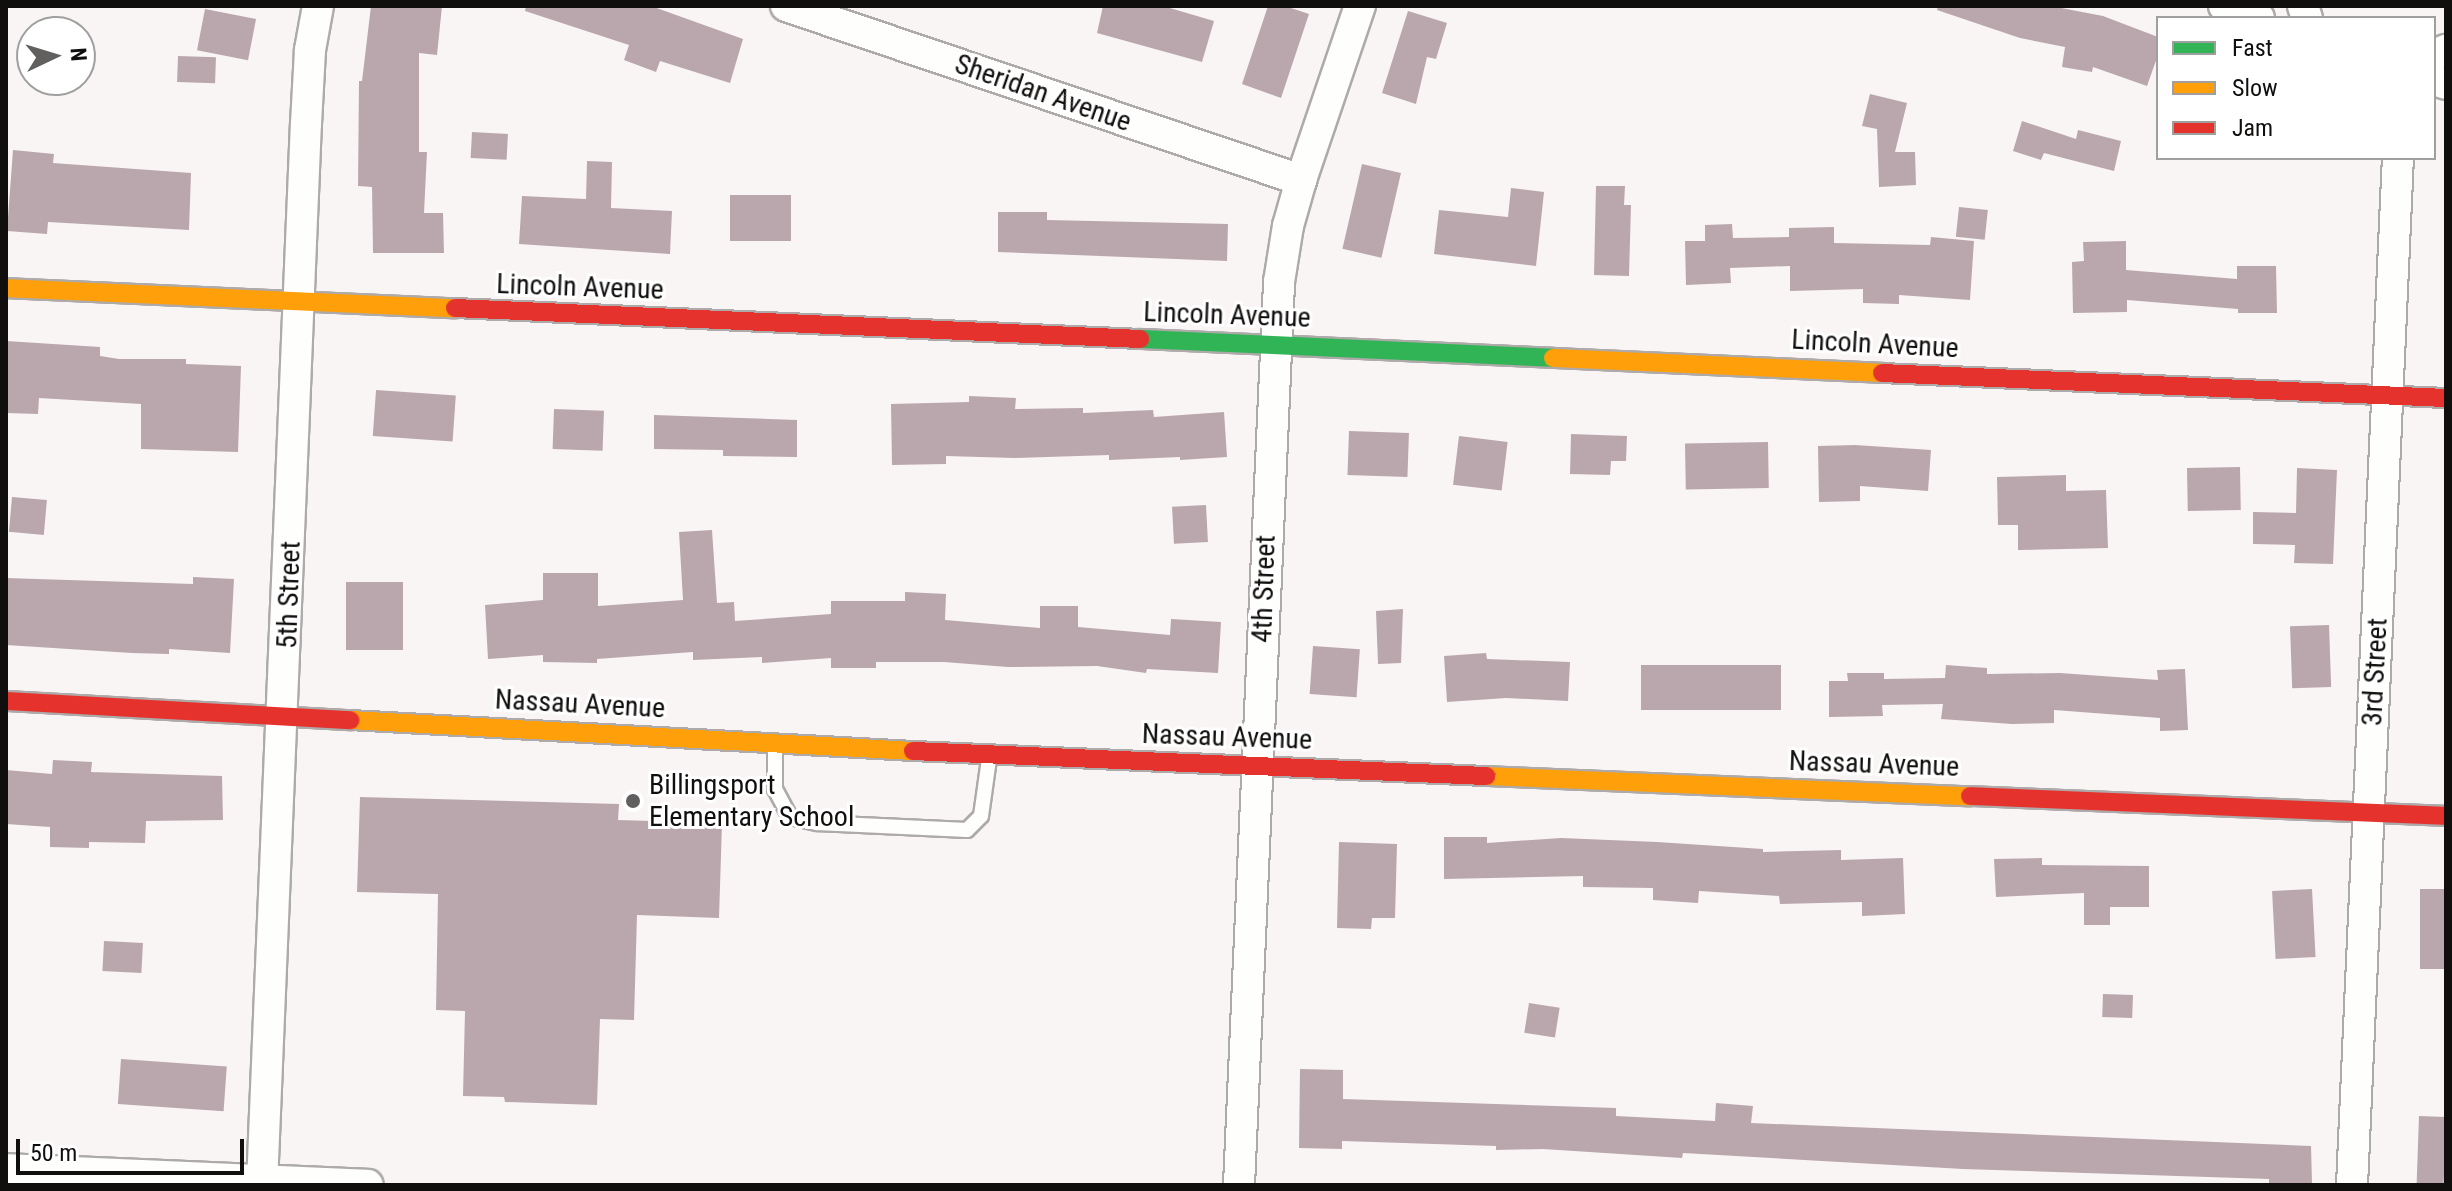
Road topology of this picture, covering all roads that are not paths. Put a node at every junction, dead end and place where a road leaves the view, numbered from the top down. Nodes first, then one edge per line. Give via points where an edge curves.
1 (318, 6) edge
2 (786, 6) edge
3 (1360, 6) edge
4 (2224, 6) edge
5 (2253, 16) edge
6 (2398, 160) edge
7 (1301, 180) junction
8 (6, 288) edge
9 (301, 304) junction
10 (1274, 345) junction
11 (2388, 395) junction
12 (2446, 398) edge
13 (6, 701) edge
14 (284, 715) junction
15 (775, 744) junction
16 (990, 755) junction
17 (1257, 766) junction
18 (2369, 813) junction
19 (2446, 816) edge
20 (6, 1169) edge
21 (262, 1183) edge
22 (368, 1185) edge
23 (1239, 1185) edge
24 (2352, 1185) edge

1 - 9 street, 5th Street via 310,50
2 - 7 street, Sheridan Avenue
3 - 7 street, 4th Street
4 - 5 street
6 - 11 street, 3rd Street
7 - 10 street, 4th Street via 1288,226
8 - 9 street, Lincoln Avenue
9 - 10 street, Lincoln Avenue
9 - 14 street, 5th Street
10 - 11 street, Lincoln Avenue
10 - 17 street, 4th Street
11 - 12 street, Lincoln Avenue
11 - 18 street, 3rd Street
13 - 14 street, Nassau Avenue
14 - 15 street, Nassau Avenue
14 - 21 street, 5th Street
15 - 16 street, Nassau Avenue
15 - 16 lane via 775,789 790,817 817,823 967,830 981,816
16 - 17 street, Nassau Avenue
17 - 18 street, Nassau Avenue
17 - 23 street, 4th Street
18 - 19 street, Nassau Avenue
18 - 24 street, 3rd Street
20 - 21 street
21 - 22 street

